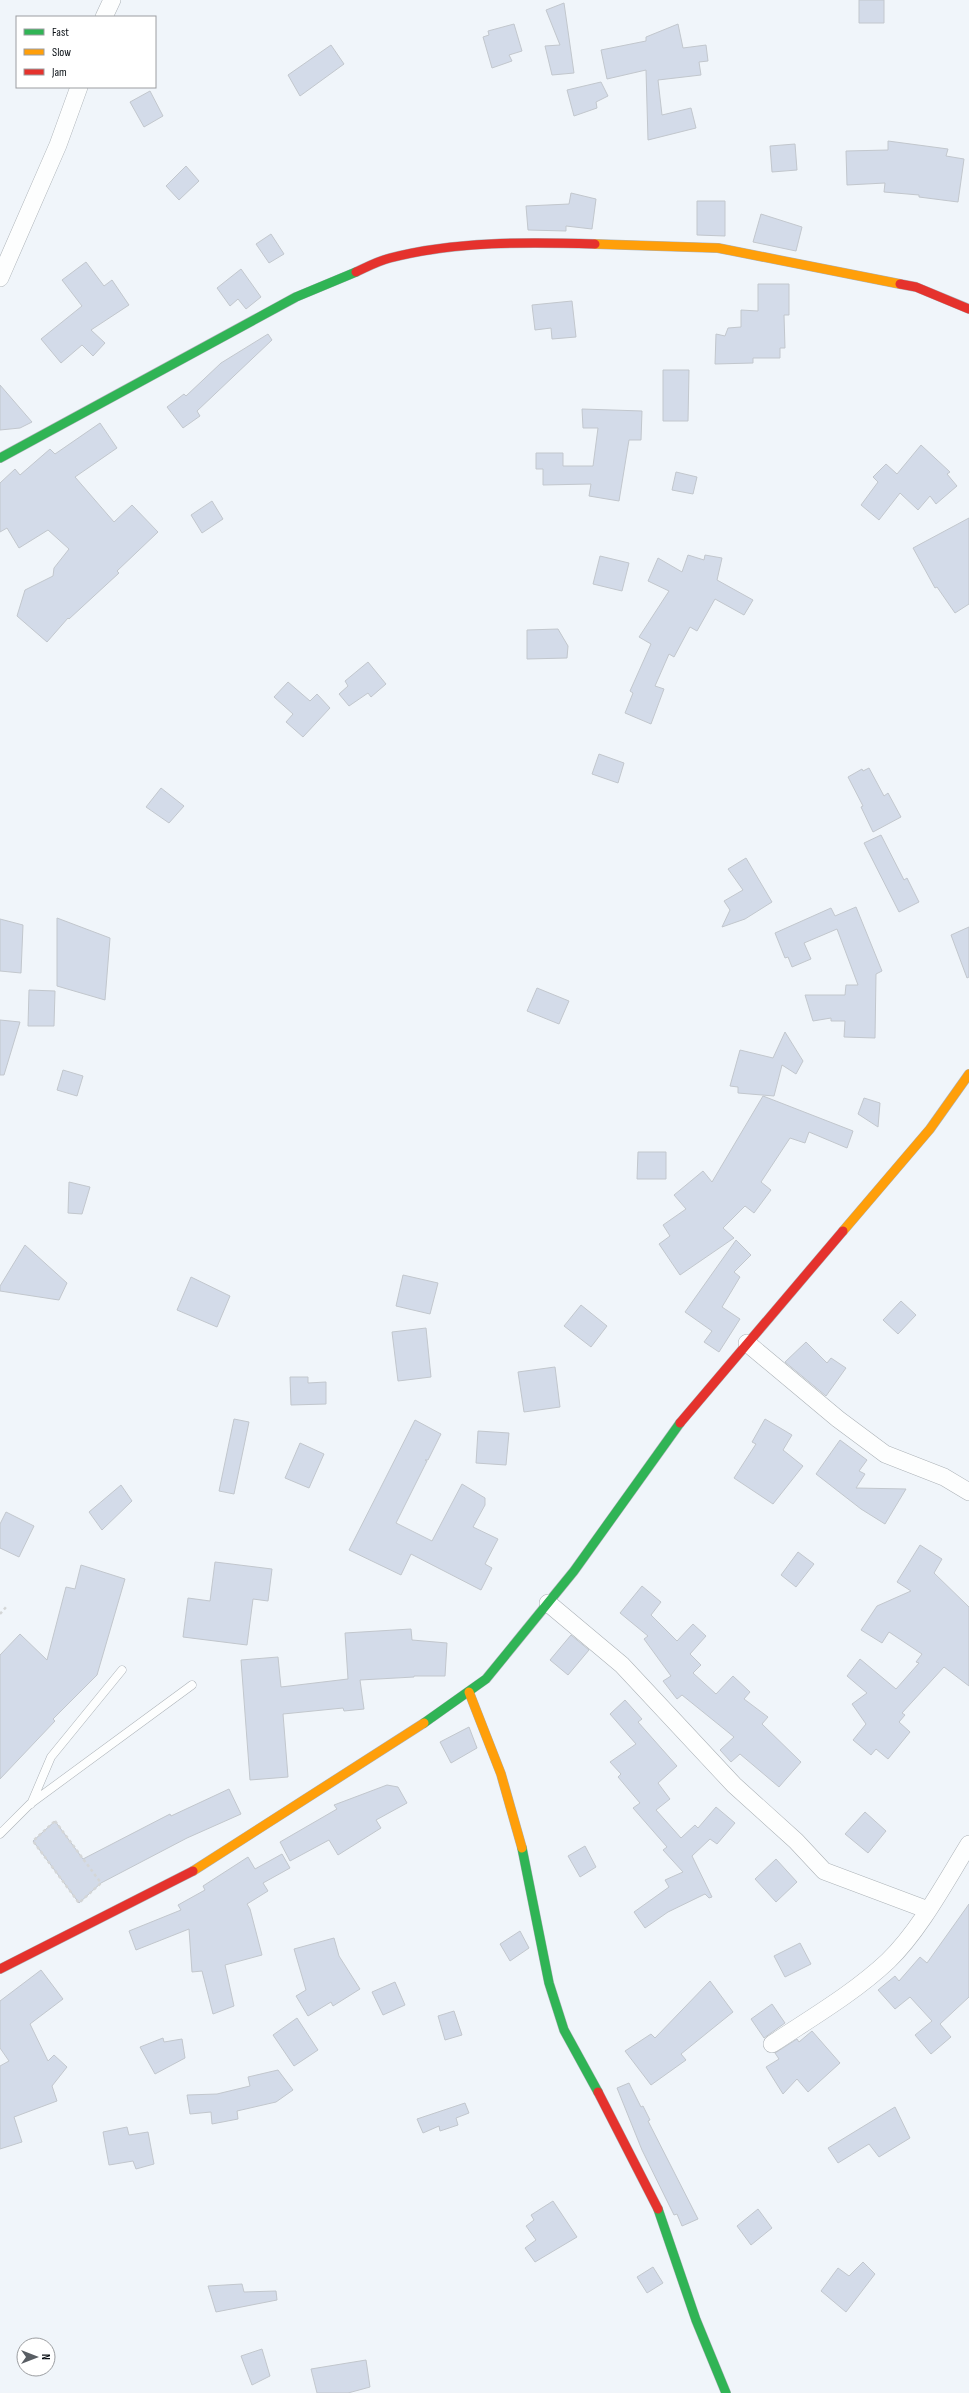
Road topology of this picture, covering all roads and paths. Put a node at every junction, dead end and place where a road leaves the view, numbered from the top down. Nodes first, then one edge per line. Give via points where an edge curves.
1 (112, 0) edge
2 (104, 16) edge
3 (79, 88) edge
4 (0, 278) edge
5 (969, 309) edge
6 (0, 458) edge
7 (969, 1074) edge
8 (747, 1342) junction
9 (969, 1492) edge
10 (548, 1603) junction
11 (7, 1606) dead end
12 (0, 1614) edge
13 (122, 1670) dead end
14 (192, 1684) dead end
15 (469, 1692) junction
16 (30, 1804) junction
17 (0, 1834) edge
18 (969, 1844) edge
19 (101, 1883) joint
20 (928, 1910) junction
21 (0, 1969) edge
22 (772, 2044) dead end
23 (726, 2393) edge

1 - 2 street
3 - 4 street via 58,144
5 - 6 street via 916,287 718,248 532,242 461,246 389,258 296,297
7 - 8 street via 930,1128
8 - 9 street via 838,1419 885,1454 944,1477
8 - 10 street via 674,1429 574,1572
10 - 15 street via 486,1679
10 - 20 street via 622,1665 734,1786 796,1841 824,1871
11 - 12 path
13 - 16 lane via 51,1757
14 - 16 lane
15 - 21 street via 185,1876
15 - 23 street via 501,1774 520,1836 549,1983 564,2030 658,2208 696,2320
16 - 17 lane
18 - 20 street
19 - 19 path via 79,1903 33,1841 55,1821
20 - 22 street via 888,1960 844,1995

